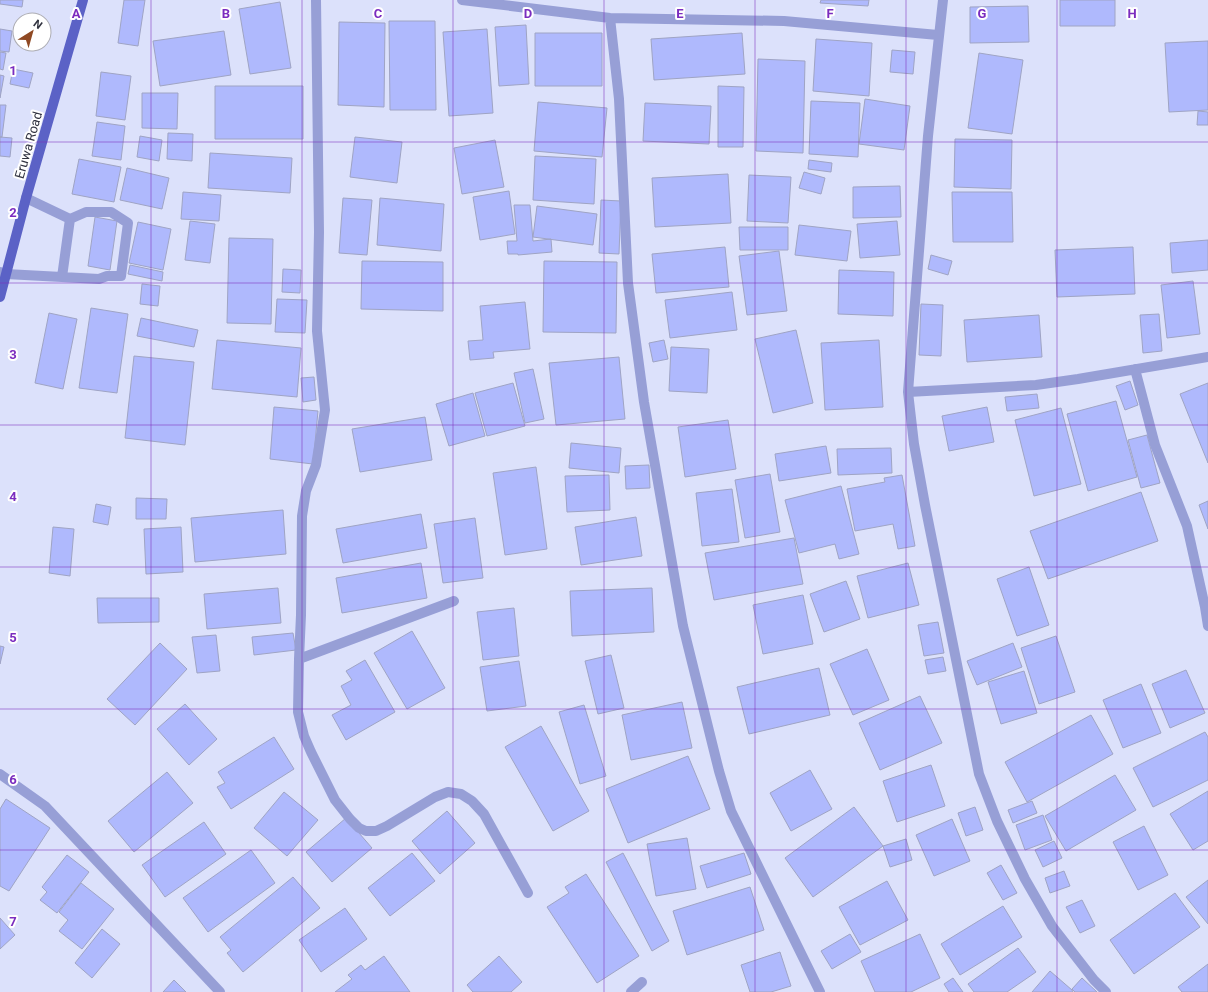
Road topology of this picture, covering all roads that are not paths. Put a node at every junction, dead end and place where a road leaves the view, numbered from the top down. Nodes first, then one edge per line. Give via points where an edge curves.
1 (83, 0) edge
2 (316, 0) edge
3 (462, 0) edge
4 (943, 0) edge
5 (610, 18) junction
6 (938, 35) junction
7 (26, 198) junction
8 (70, 219) junction
9 (3, 273) edge
10 (62, 277) junction
11 (0, 297) edge
12 (1208, 357) edge
13 (1135, 369) junction
14 (908, 392) junction
15 (454, 601) dead end
16 (1208, 626) edge
17 (298, 659) junction
18 (0, 774) edge
19 (528, 893) dead end
20 (642, 982) dead end
21 (220, 992) edge
22 (631, 992) edge
23 (820, 992) edge
24 (1106, 992) edge

1 - 7 main road, Eruwa Road
2 - 17 street via 317,331 325,410 316,465 306,491 302,516
3 - 5 street
4 - 6 street
5 - 6 street via 784,21
5 - 23 street via 619,99 628,283 644,402 683,626 731,811
6 - 14 street
7 - 8 street
7 - 9 main road, Eruwa Road
8 - 10 street
8 - 10 street via 86,212 111,212 128,223 121,276 99,279
9 - 10 street
9 - 11 main road, Eruwa Road
12 - 13 street
13 - 14 street via 1036,385
13 - 16 street via 1155,445 1187,526
14 - 24 street via 925,506 979,774 1000,827 1025,879 1052,926
15 - 17 street
17 - 19 street via 298,712 304,736 335,800 350,819 359,828 376,831 434,797 448,792 460,794 472,800 484,814
18 - 21 street via 45,806
20 - 22 street

